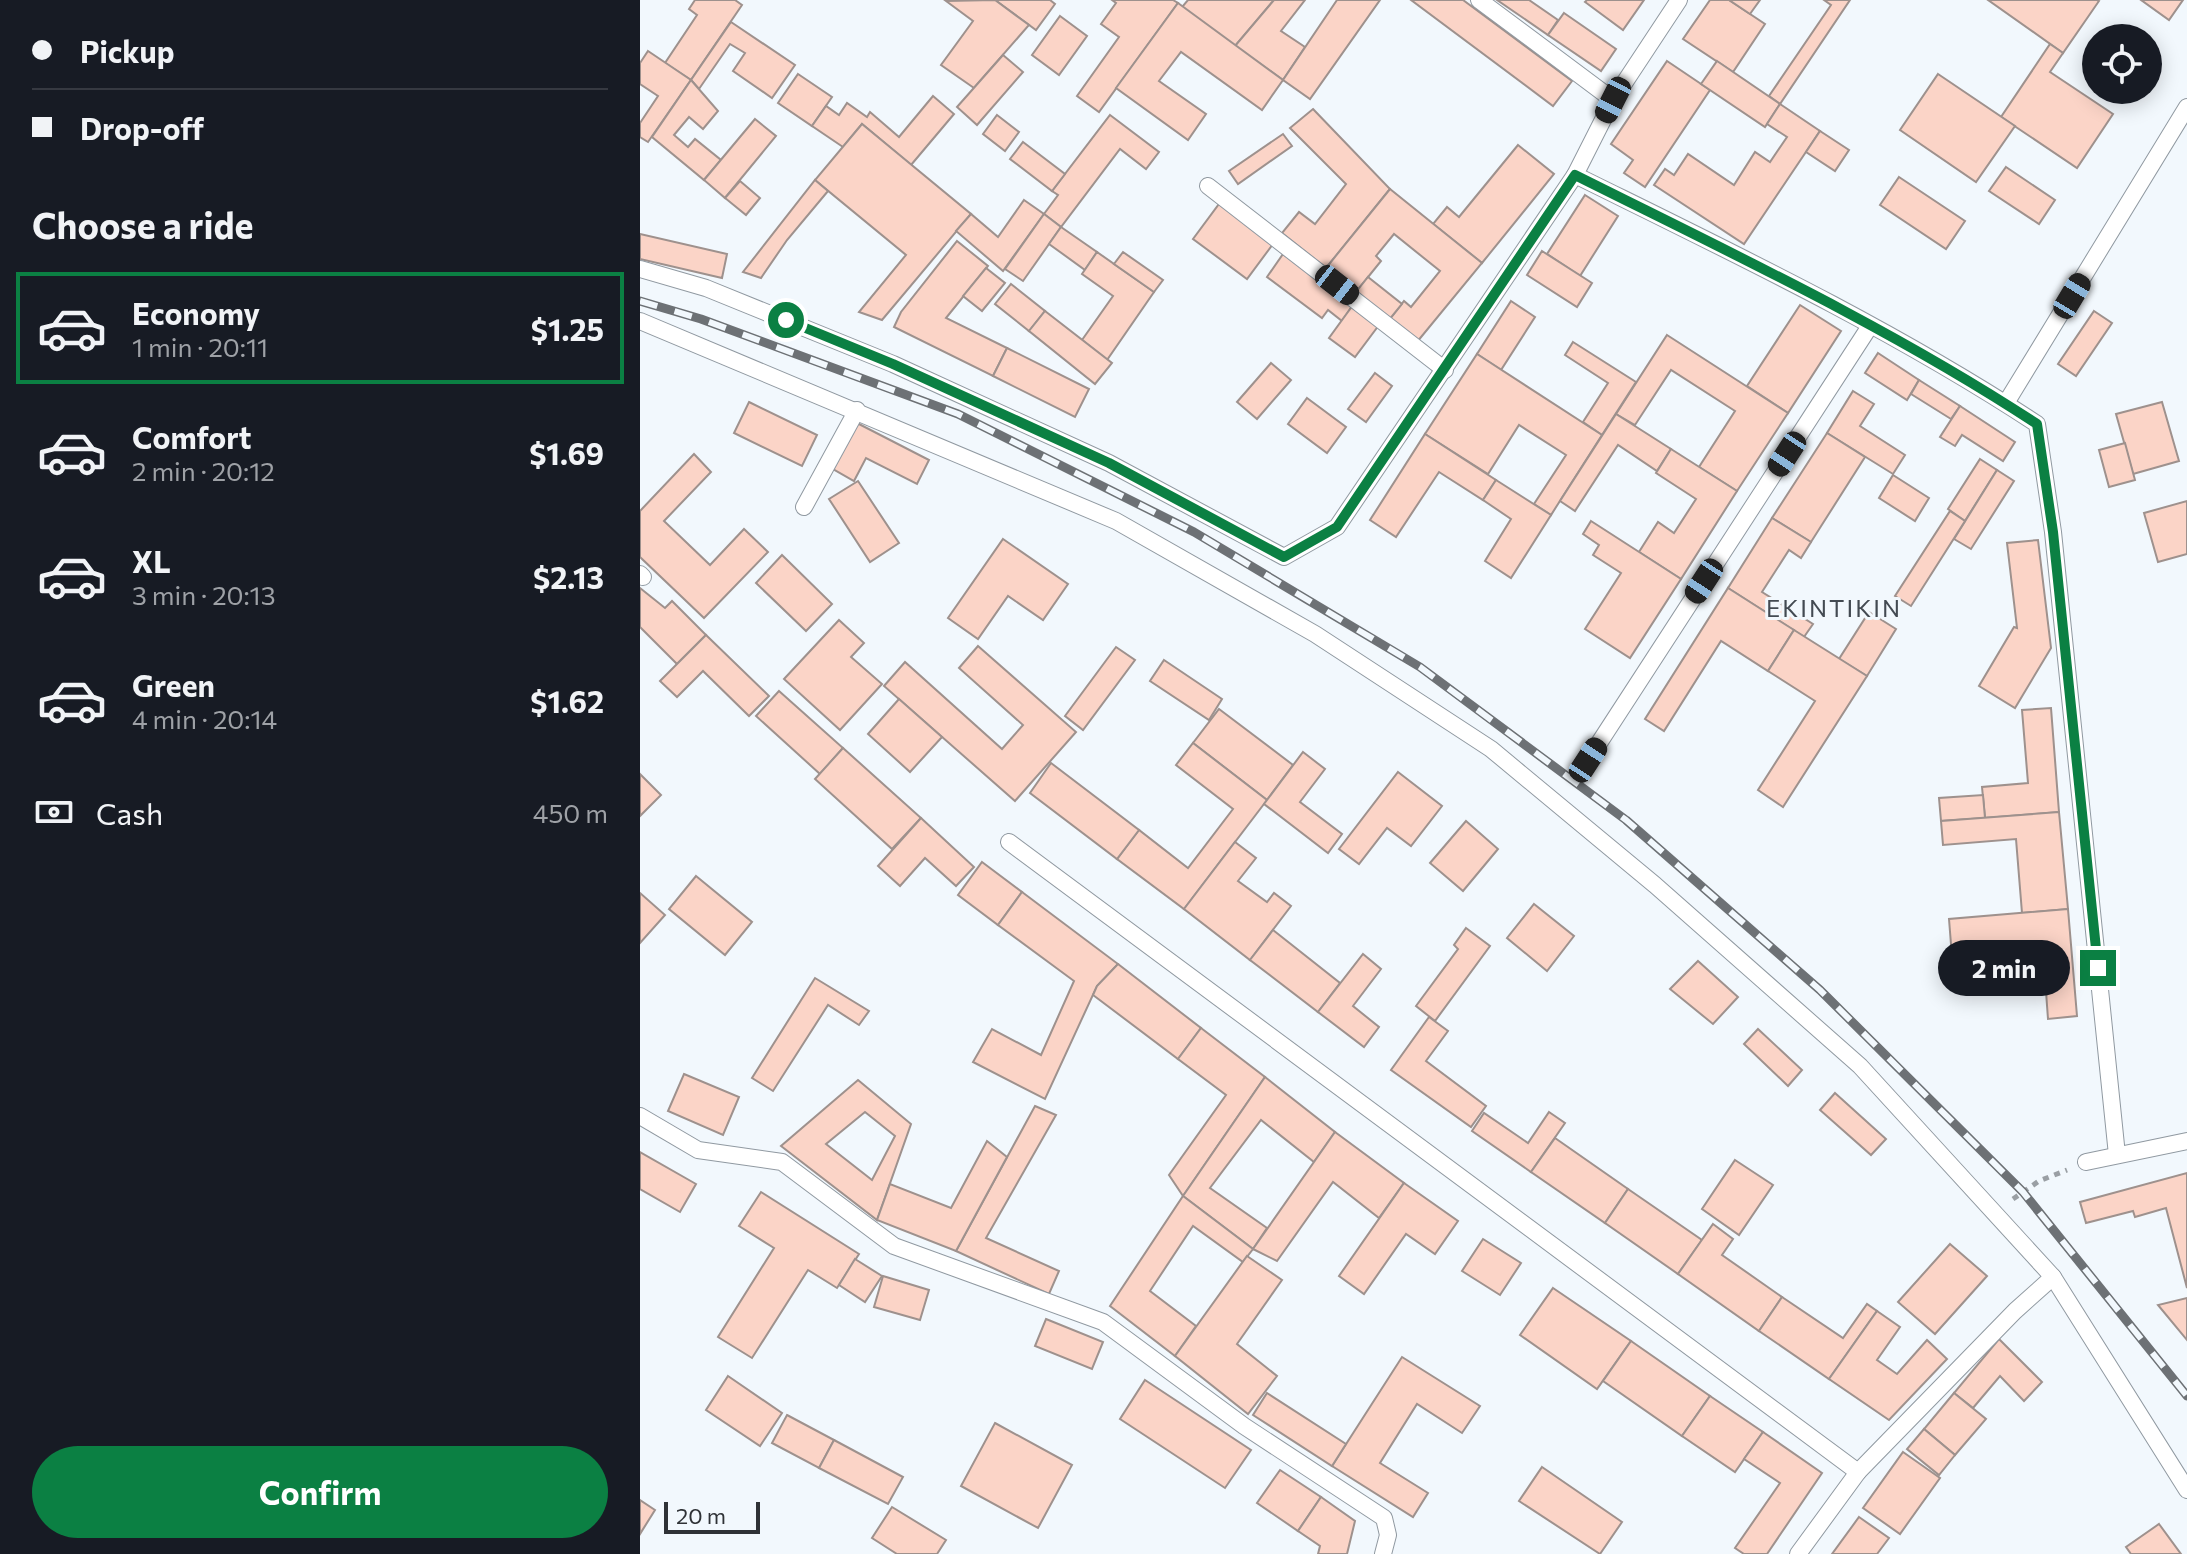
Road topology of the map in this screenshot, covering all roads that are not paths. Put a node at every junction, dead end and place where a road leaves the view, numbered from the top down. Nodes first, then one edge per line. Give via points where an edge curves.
1 (1479, 0) edge
2 (1679, 0) edge
3 (1613, 100) junction
4 (2187, 107) edge
5 (1575, 175) junction
6 (1208, 186) dead end
7 (640, 269) edge
8 (640, 321) edge
9 (1870, 326) junction
10 (1445, 370) junction
11 (2006, 403) junction
12 (857, 410) junction
13 (804, 507) dead end
14 (1588, 760) dead end
15 (1009, 842) dead end
16 (640, 1116) edge
17 (2187, 1141) edge
18 (2117, 1155) junction
19 (2086, 1162) road end
20 (2053, 1277) junction
21 (1858, 1472) junction
22 (2187, 1490) edge
23 (1383, 1554) edge
24 (1798, 1554) edge

1 - 3 lane
2 - 3 lane
3 - 5 lane
4 - 11 lane
5 - 9 lane
5 - 10 lane
6 - 10 lane
7 - 10 lane via 706,288 893,364 1109,463 1284,557 1337,527
8 - 12 lane
9 - 11 lane
9 - 14 lane
11 - 18 lane via 2037,424 2051,516
12 - 13 lane
12 - 20 lane via 1116,521 1315,634 1491,749 1860,1066
15 - 21 lane
16 - 23 lane via 698,1150 782,1162 894,1246 1103,1322 1244,1426 1384,1518 1388,1535
17 - 18 lane
18 - 19 lane
20 - 21 lane
20 - 22 lane
21 - 24 lane

